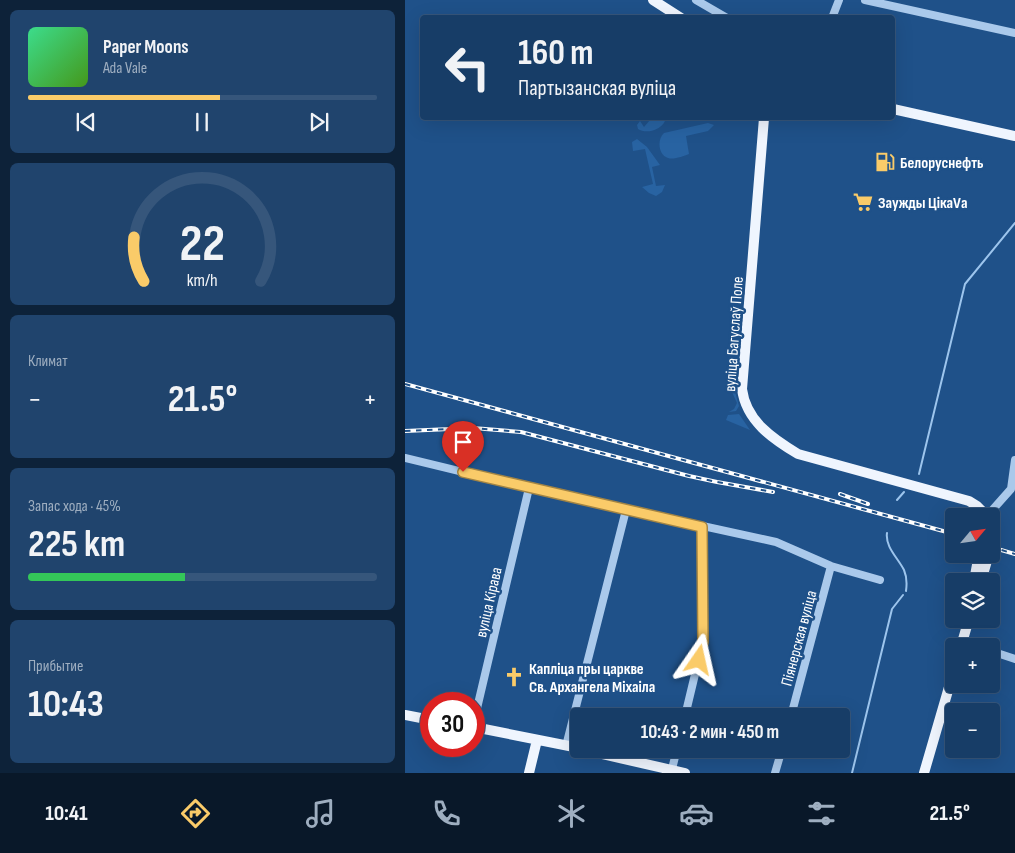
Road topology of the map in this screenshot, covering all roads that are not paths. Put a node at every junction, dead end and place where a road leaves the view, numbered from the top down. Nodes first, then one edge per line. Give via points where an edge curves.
1 (653, 0) edge
2 (661, 0) edge
3 (696, 0) edge
4 (839, 0) edge
5 (865, 0) edge
6 (676, 15) edge
7 (684, 15) edge
8 (722, 15) edge
9 (833, 15) edge
10 (1015, 32) edge
11 (895, 109) edge
12 (764, 120) edge
13 (1015, 136) edge
14 (405, 458) edge
15 (1015, 460) edge
16 (529, 488) junction
17 (956, 499) junction
18 (972, 508) edge
19 (979, 508) edge
20 (994, 508) edge
21 (626, 510) junction
22 (702, 527) junction
23 (831, 566) junction
24 (880, 580) dead end
25 (1000, 654) edge
26 (1015, 659) edge
27 (481, 692) edge
28 (947, 693) edge
29 (687, 708) edge
30 (793, 708) edge
31 (405, 715) edge
32 (420, 718) edge
33 (485, 729) edge
34 (537, 740) junction
35 (566, 746) junction
36 (570, 747) edge
37 (617, 758) edge
38 (675, 758) edge
39 (779, 758) edge
40 (672, 771) edge
41 (529, 773) edge
42 (685, 773) edge
43 (775, 773) edge
44 (924, 773) edge

1 - 6 main road
2 - 7 main road
3 - 8 street
4 - 9 street
5 - 10 street
11 - 13 main road
12 - 17 main road, вуліца Багуслаў Поле via 742,389 747,410 758,425 798,454
14 - 16 street
15 - 20 street via 1011,489
16 - 21 street
16 - 27 street, вуліца Кірава
17 - 18 main road, вуліца Багуслаў Поле
17 - 19 main road, вуліца Багуслаў Поле via 969,501
21 - 22 street
21 - 35 street
22 - 23 street via 776,542
22 - 29 street via 703,642
23 - 24 street
23 - 30 street, Піянерская вуліца
25 - 26 street
28 - 44 main road
31 - 32 main road
33 - 34 main road
34 - 35 main road
34 - 41 main road
35 - 36 main road
37 - 40 main road
38 - 40 street
39 - 43 street
40 - 42 main road

